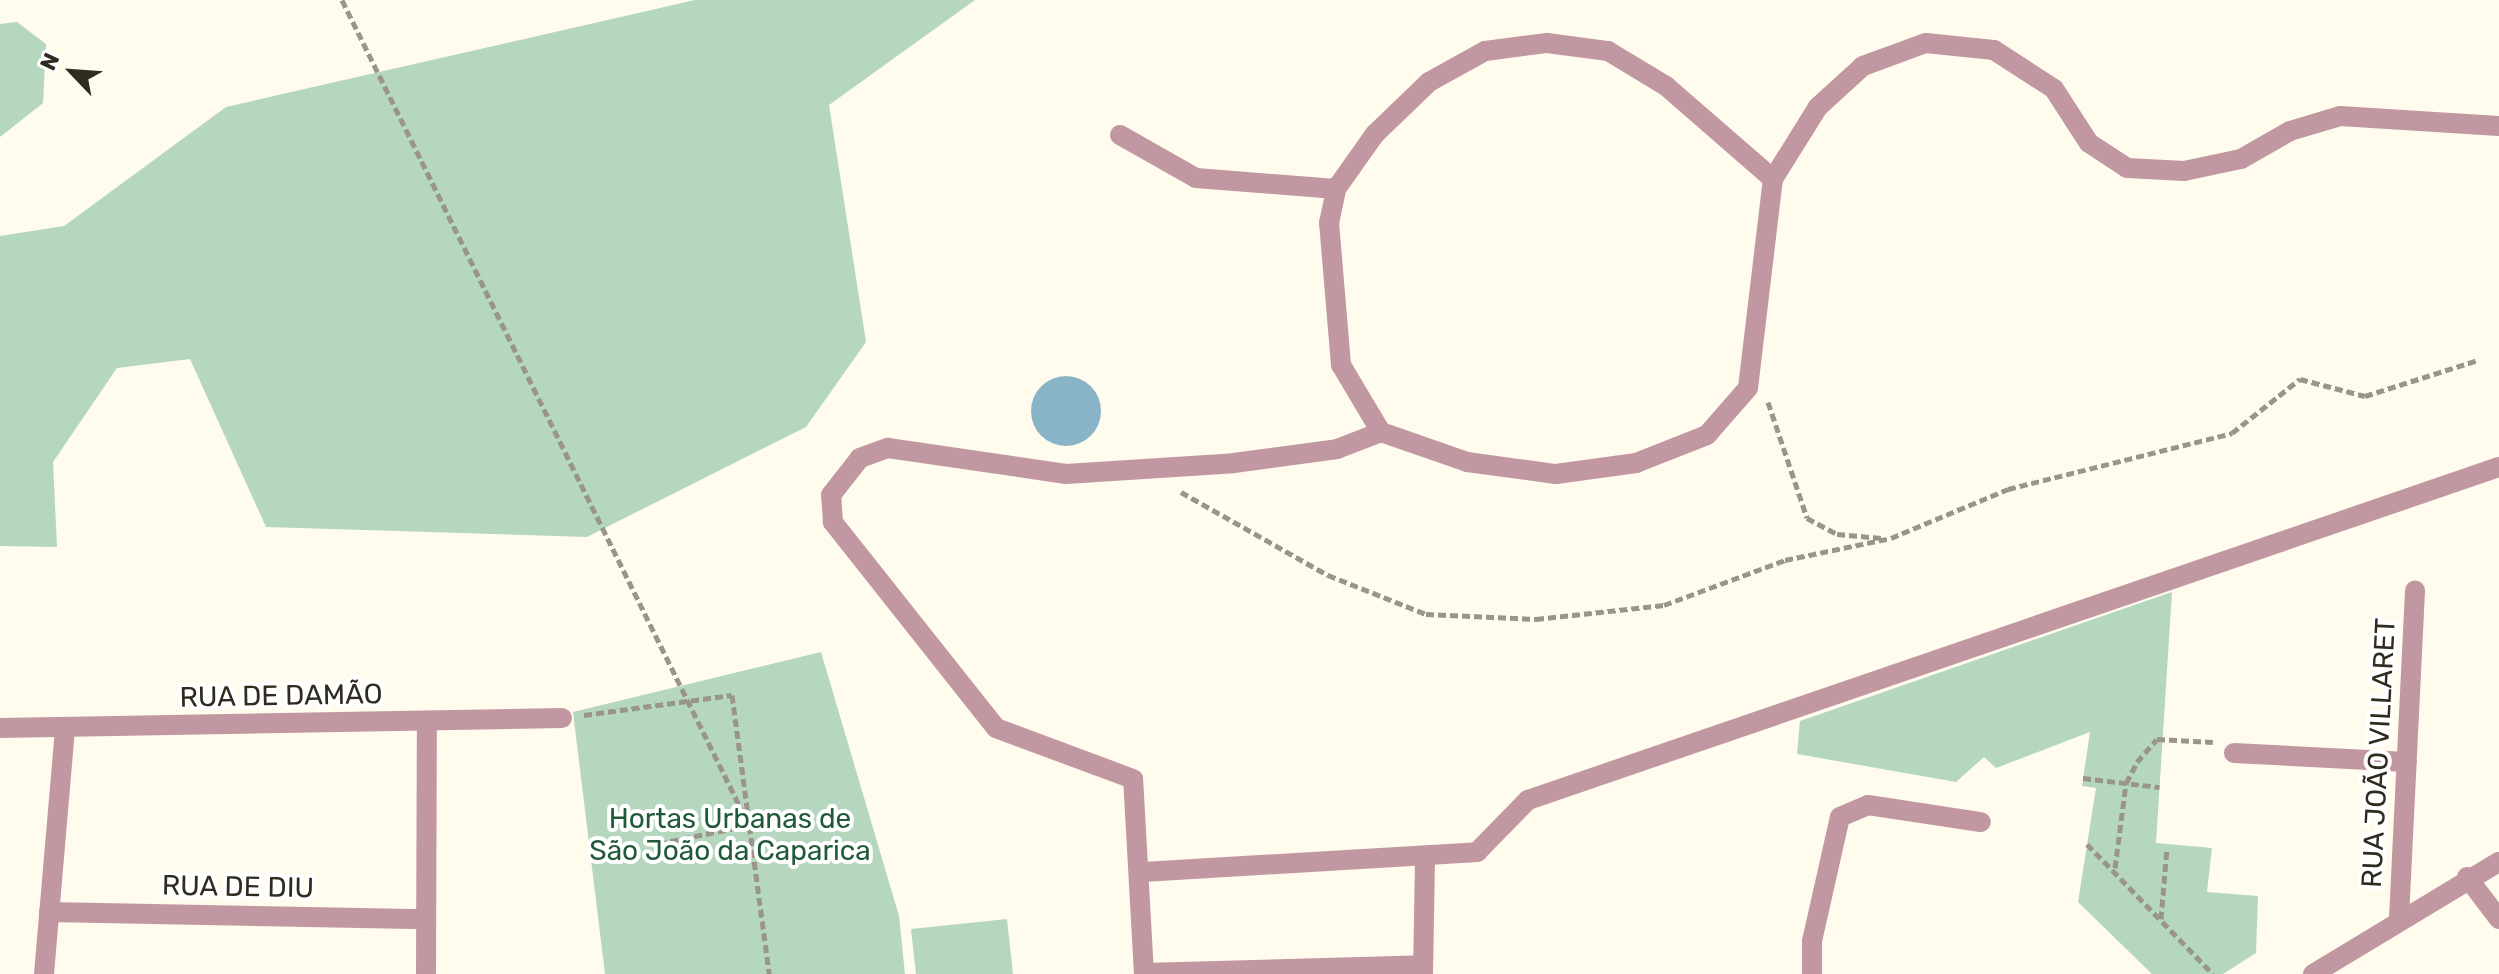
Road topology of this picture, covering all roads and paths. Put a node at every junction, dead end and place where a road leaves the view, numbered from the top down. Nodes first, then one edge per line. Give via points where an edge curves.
1 (342, 0) edge
2 (2499, 126) edge
3 (1120, 135) dead end
4 (1773, 179) junction
5 (1336, 189) junction
6 (2478, 360) dead end
7 (1767, 398) dead end
8 (1381, 432) junction
9 (2499, 467) edge
10 (1173, 488) dead end
11 (1891, 538) junction
12 (2415, 590) dead end
13 (562, 718) joint
14 (427, 722) junction
15 (65, 727) junction
16 (0, 728) edge
17 (2234, 753) joint
18 (2407, 762) junction
19 (2083, 778) dead end
20 (2126, 783) junction
21 (2159, 787) dead end
22 (1981, 822) dead end
23 (749, 825) junction
24 (657, 844) dead end
25 (2087, 844) dead end
26 (2167, 848) dead end
27 (1425, 860) junction
28 (2499, 862) edge
29 (2115, 868) junction
30 (1143, 872) junction
31 (2467, 877) junction
32 (49, 912) junction
33 (2399, 918) junction
34 (426, 919) junction
35 (2499, 919) edge
36 (2161, 920) junction
37 (1423, 969) edge
38 (44, 974) edge
39 (426, 974) edge
40 (769, 974) edge
41 (1144, 974) edge
42 (1812, 974) edge
43 (2213, 974) edge
44 (2313, 974) edge

1 - 23 path
2 - 4 street via 2340,116 2290,131 2241,159 2184,171 2127,168 2089,143 2054,89 1994,50 1926,43 1863,66 1818,107
3 - 5 street via 1196,178
4 - 5 street via 1666,86 1608,51 1547,43 1485,51 1429,82 1375,134
4 - 8 street via 1748,388 1707,435 1636,463 1556,474 1467,462
5 - 8 street via 1329,267 1341,365
6 - 11 path via 2365,396 2300,379 2232,433 2008,489
7 - 11 path via 1807,518 1837,534
8 - 30 street via 1337,449 1234,463 1066,474 888,448 840,475 831,495 833,522 996,728 1133,779
9 - 27 street via 1528,800 1477,852
10 - 11 path via 1250,525 1328,575 1426,614 1536,619 1664,605 1785,560
12 - 18 street, RUA JOÃO VILLARET
13 - 14 street, RUA DE DAMÃO
13 - 23 path via 732,695
14 - 15 street, RUA DE DAMÃO
14 - 34 street
15 - 16 street, RUA DE DAMÃO
15 - 32 street
17 - 18 street
17 - 20 path via 2219,742 2157,739
18 - 33 street, RUA JOÃO VILLARET
19 - 20 path
20 - 21 path
20 - 29 path
22 - 42 street via 1868,805 1840,817 1812,941
23 - 24 path
23 - 40 path
25 - 29 path
26 - 36 path
27 - 30 street
27 - 37 street
28 - 31 street
29 - 36 path
30 - 41 street
31 - 33 street
31 - 35 street
32 - 34 street, RUA DE DIU
32 - 38 street
33 - 44 street
34 - 39 street
36 - 43 path
37 - 41 street

